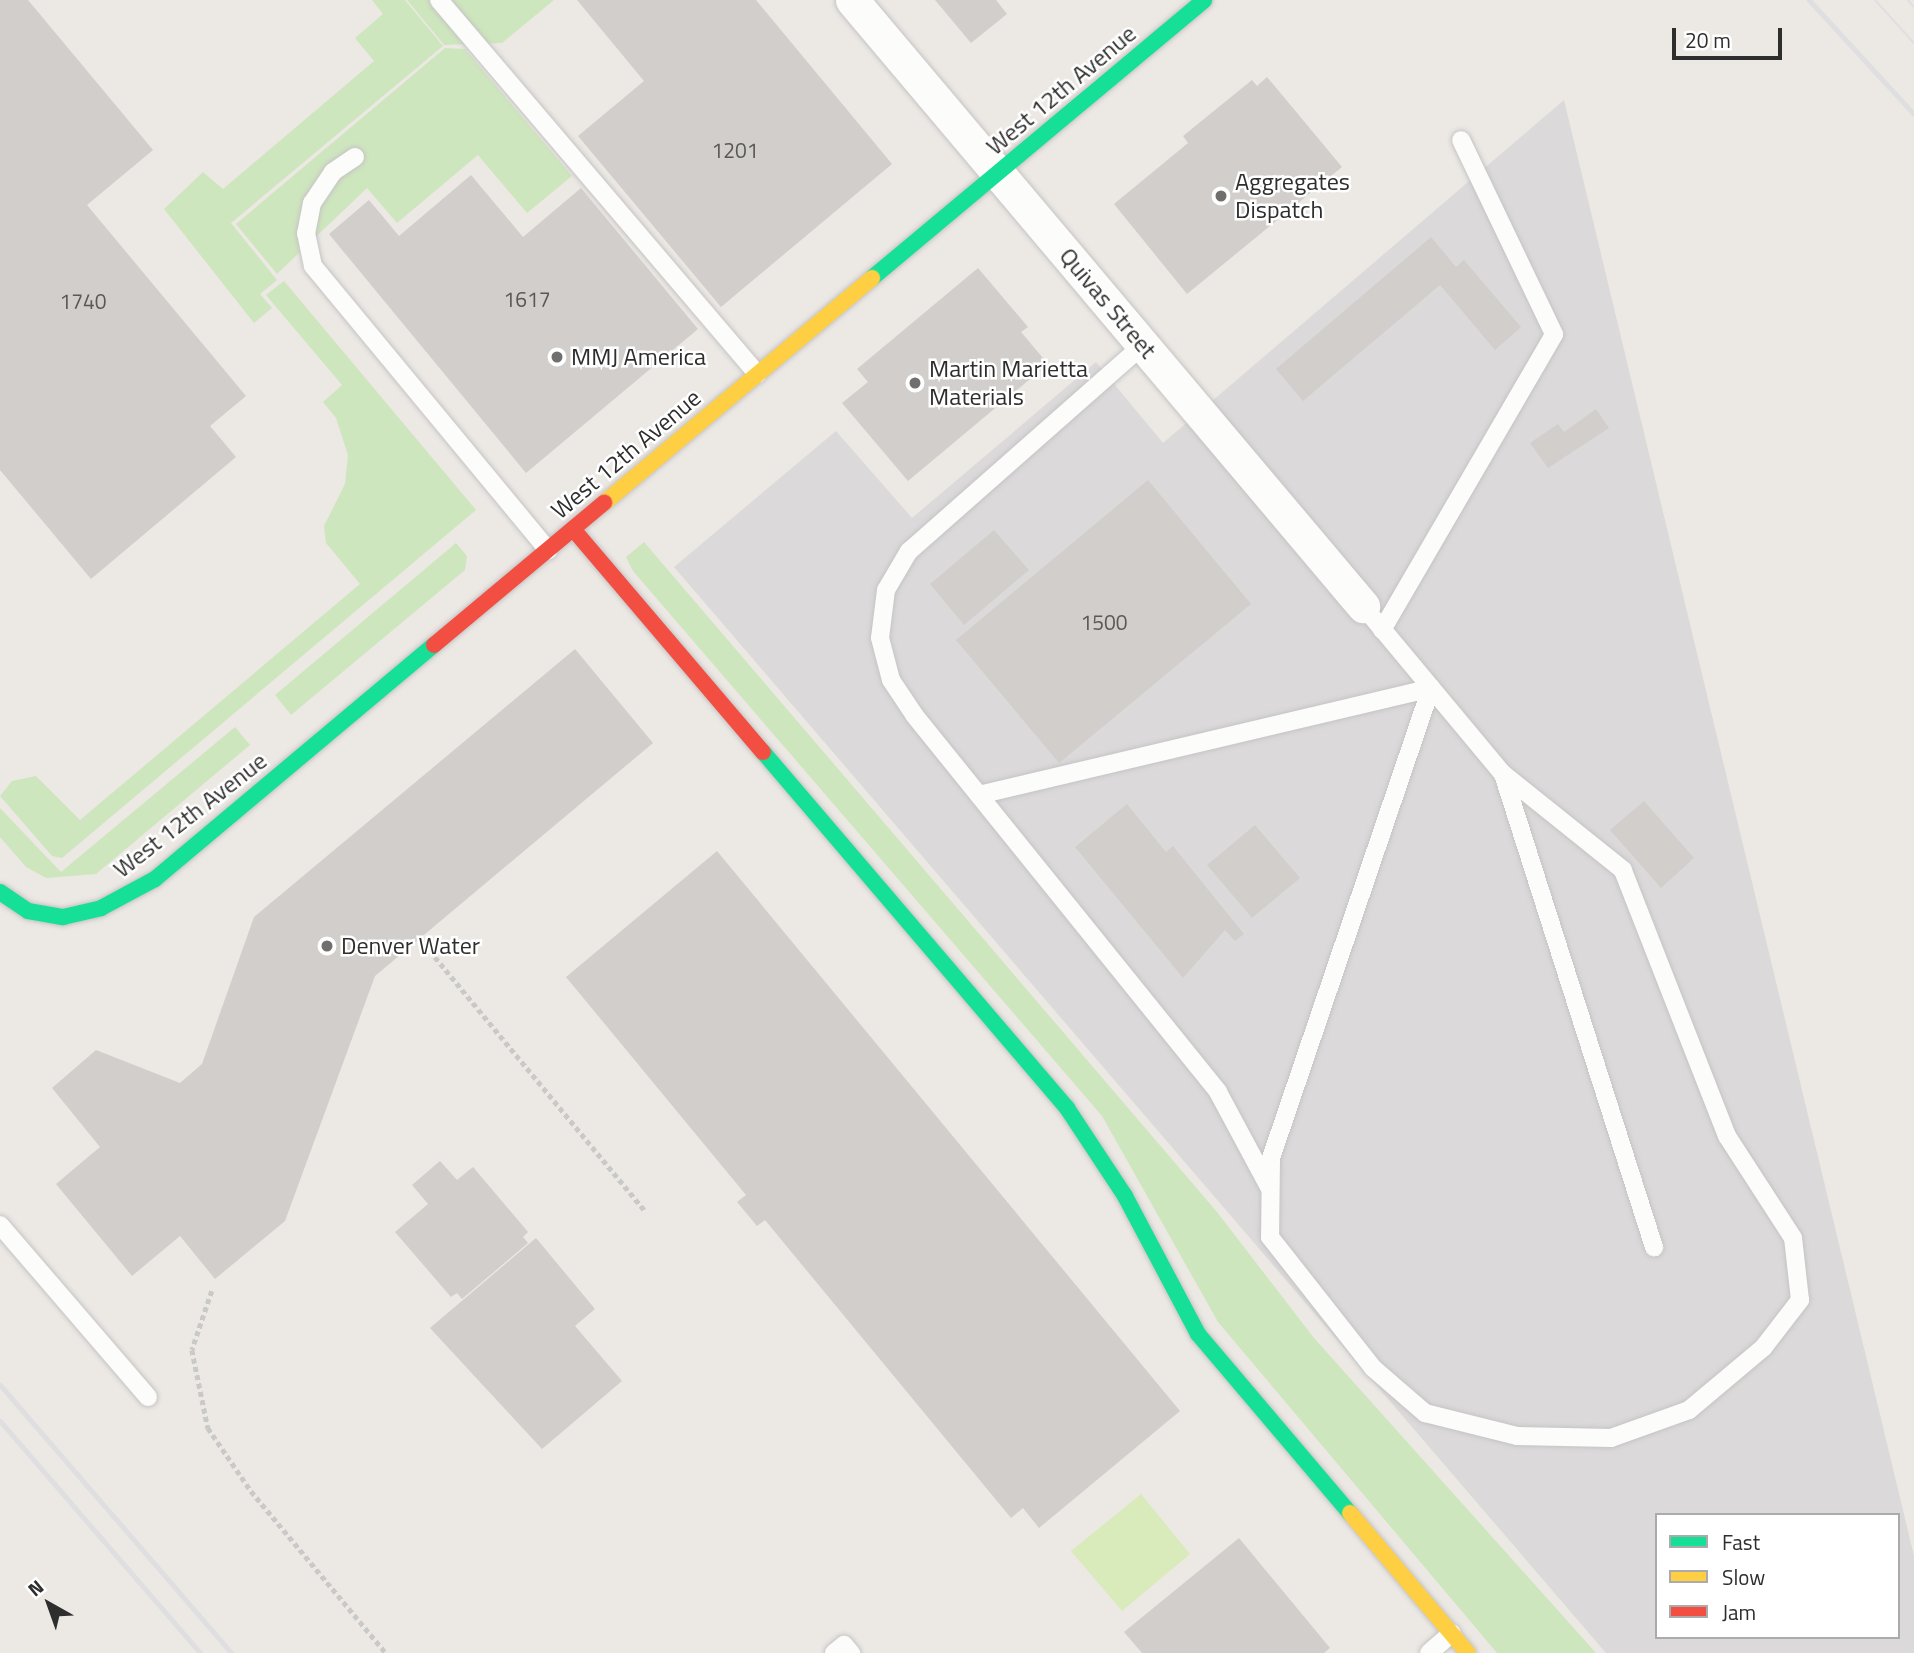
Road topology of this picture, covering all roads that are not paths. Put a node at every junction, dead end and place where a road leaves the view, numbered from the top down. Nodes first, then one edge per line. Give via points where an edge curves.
1 (439, 0) edge
2 (852, 0) edge
3 (1204, 0) edge
4 (1461, 140) dead end
5 (355, 158) dead end
6 (998, 173) junction
7 (1143, 345) junction
8 (757, 374) junction
9 (573, 529) junction
10 (548, 550) junction
11 (1373, 618) junction
12 (1431, 688) junction
13 (1503, 774) junction
14 (979, 795) junction
15 (0, 892) edge
16 (1271, 1190) junction
17 (0, 1225) edge
18 (1654, 1247) dead end
19 (148, 1397) dead end
20 (1452, 1633) junction
21 (834, 1653) edge
22 (850, 1653) edge
23 (1429, 1653) edge
24 (1468, 1653) edge

1 - 8 lane
2 - 6 street, Quivas Street
3 - 6 street, West 12th Avenue
4 - 11 lane via 1554,334
5 - 10 lane via 333,172 312,203 306,233 313,266
6 - 7 street, Quivas Street
6 - 8 street, West 12th Avenue
7 - 11 street, Quivas Street
7 - 14 lane via 941,518 886,590 880,638 891,680
8 - 9 street, West 12th Avenue
9 - 10 street, West 12th Avenue
9 - 20 street via 1067,1108 1125,1196 1198,1334
10 - 15 street, West 12th Avenue via 155,878 102,908 63,917 28,911
11 - 12 lane
12 - 13 lane
12 - 14 lane
12 - 16 lane via 1271,1159
13 - 16 lane via 1623,870 1727,1136 1793,1238 1800,1300 1763,1348 1689,1410 1611,1438 1517,1436 1425,1413 1373,1368 1270,1237
13 - 18 lane
14 - 16 lane via 1218,1091
17 - 19 lane
20 - 23 lane
20 - 24 street
21 - 22 lane via 844,1645

